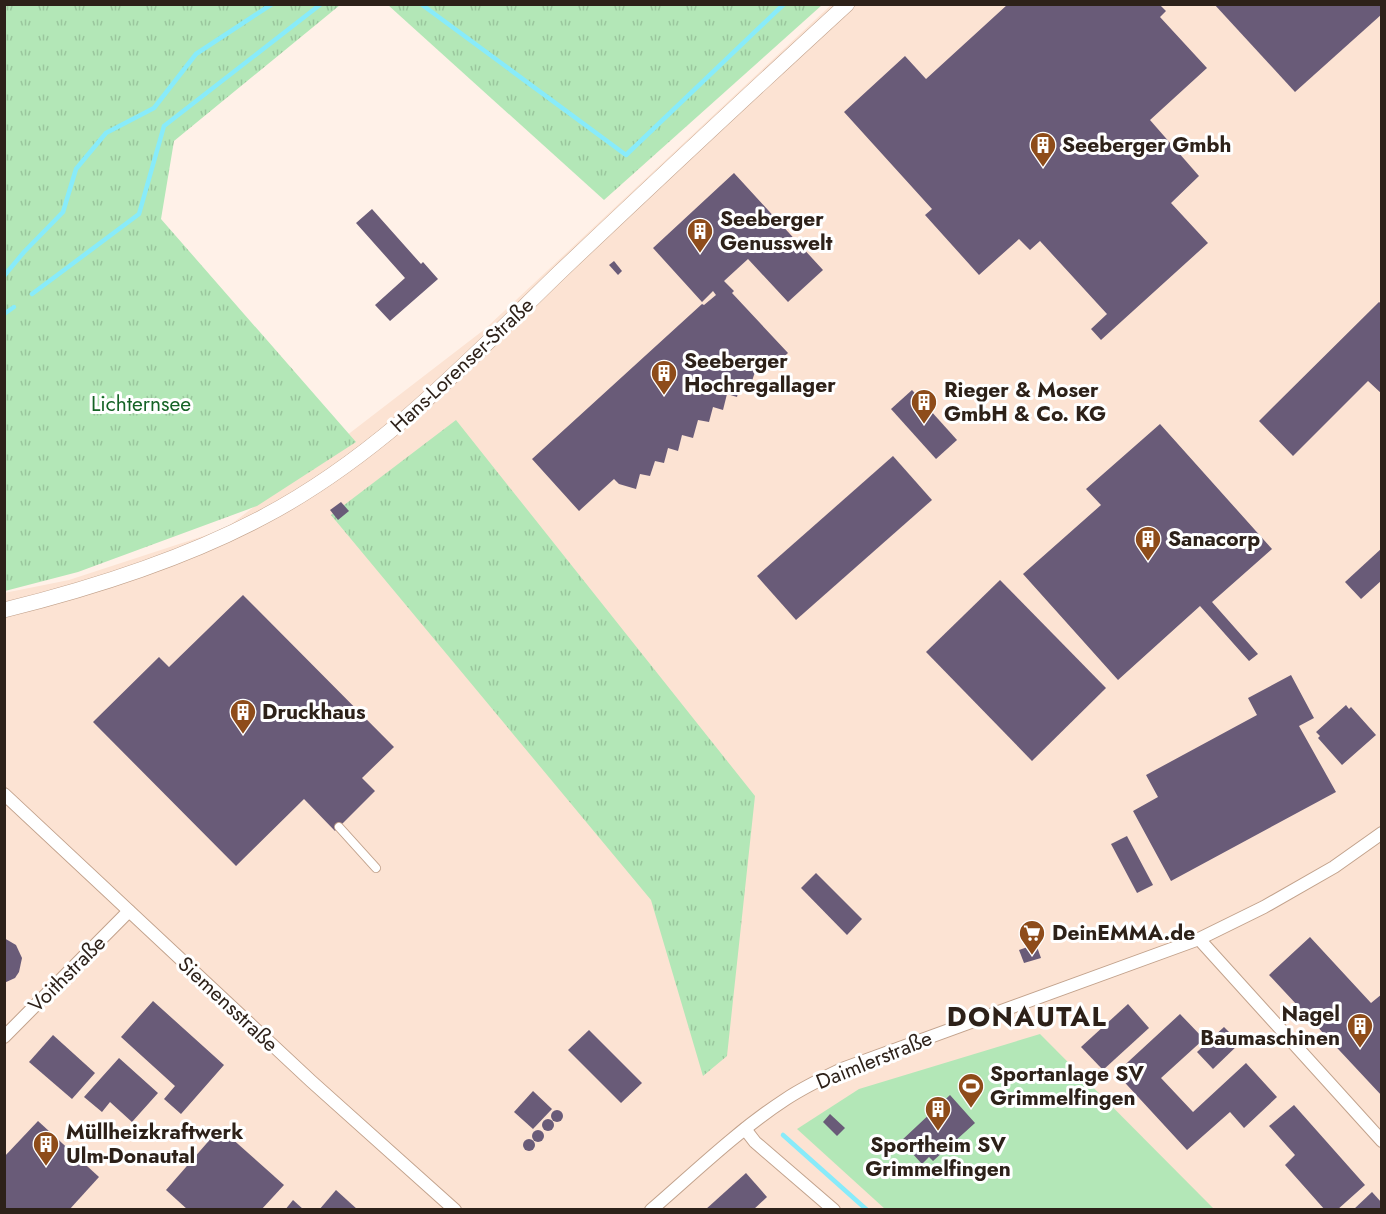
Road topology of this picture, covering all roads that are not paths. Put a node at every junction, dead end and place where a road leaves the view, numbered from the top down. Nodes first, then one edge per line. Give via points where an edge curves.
1 (847, 4) edge
2 (4, 610) edge
3 (4, 794) edge
4 (339, 826) dead end
5 (1382, 833) edge
6 (376, 868) dead end
7 (129, 911) junction
8 (1199, 939) junction
9 (4, 1038) edge
10 (745, 1129) junction
11 (1382, 1140) edge
12 (455, 1209) edge
13 (651, 1209) edge
14 (834, 1209) edge

1 - 2 street, Hans-Lorenser-Straße via 720,119 410,417 352,462 264,517 211,543 150,568
3 - 7 street, Siemensstraße
4 - 6 street
5 - 8 street, Daimlerstraße via 1335,867
7 - 9 street, Voithstraße
7 - 12 street, Siemensstraße
8 - 10 street, Daimlerstraße via 842,1069 786,1099
8 - 11 street
10 - 13 street, Daimlerstraße
10 - 14 street

